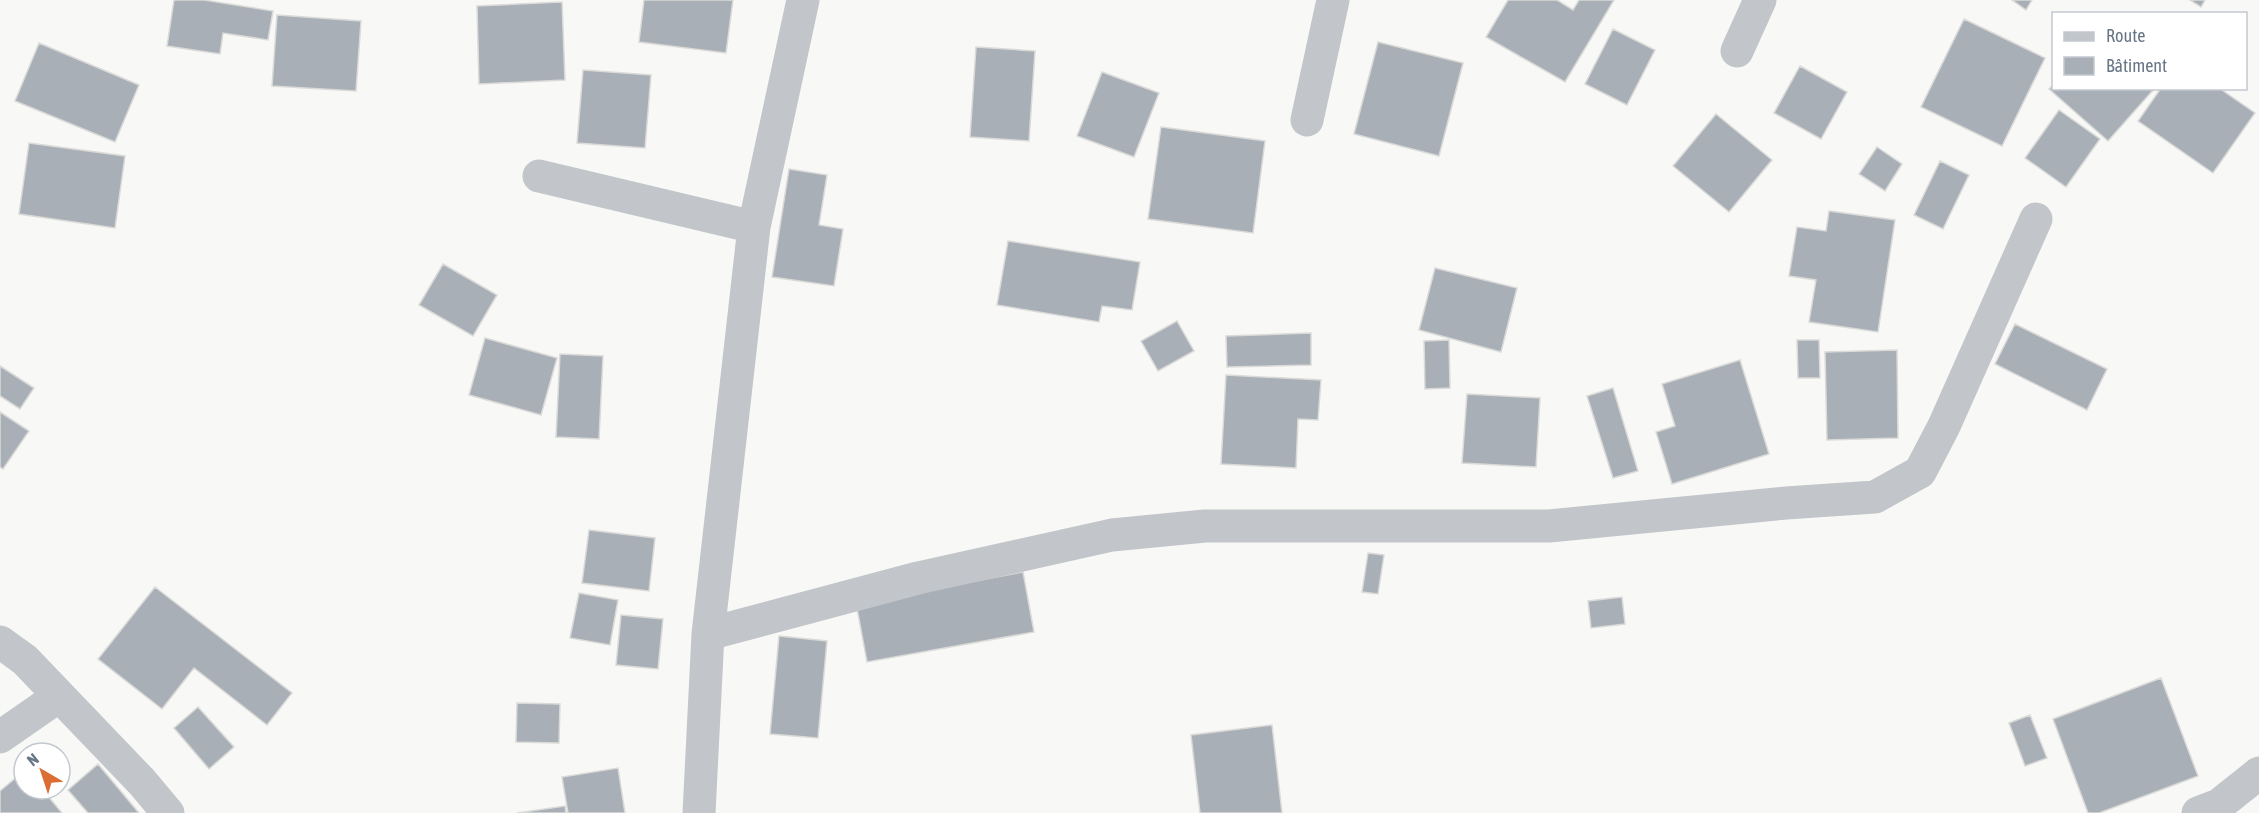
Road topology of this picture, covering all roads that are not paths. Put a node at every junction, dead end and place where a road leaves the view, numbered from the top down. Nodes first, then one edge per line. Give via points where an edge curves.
1 (802, 0) edge
2 (1333, 0) edge
3 (1760, 0) edge
4 (1737, 51) dead end
5 (1307, 120) dead end
6 (539, 176) dead end
7 (2036, 219) dead end
8 (754, 227) junction
9 (708, 634) junction
10 (0, 642) edge
11 (59, 696) junction
12 (0, 737) edge
13 (2259, 773) edge
14 (168, 813) edge
15 (699, 813) edge
16 (2198, 813) edge

1 - 8 street
2 - 5 street
3 - 4 street
6 - 8 street
7 - 9 street via 1920,472 1875,497 1549,526 1205,526 1112,536 918,578
8 - 9 street
9 - 15 street
10 - 11 street via 25,660
11 - 12 street
11 - 14 street
13 - 16 street via 2219,805

